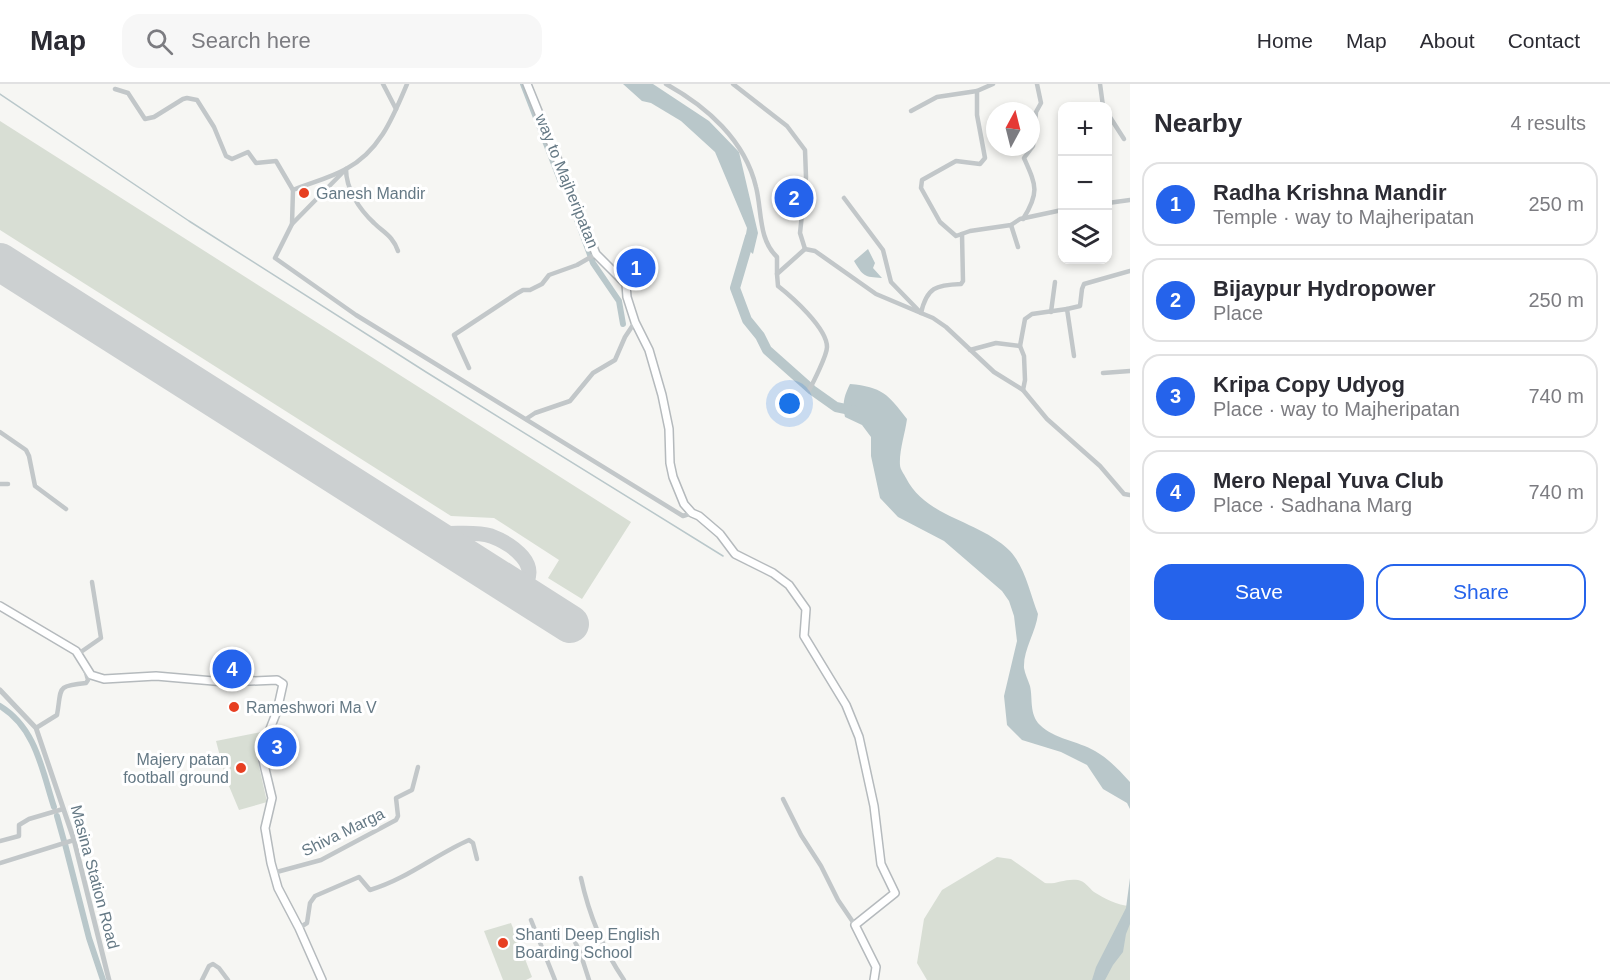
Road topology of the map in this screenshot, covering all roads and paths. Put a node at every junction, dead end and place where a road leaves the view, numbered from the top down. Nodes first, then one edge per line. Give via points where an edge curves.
1 (383, 84) edge
2 (407, 84) edge
3 (527, 84) edge
4 (666, 84) edge
5 (733, 84) edge
6 (993, 84) edge
7 (1037, 84) edge
8 (1100, 84) edge
9 (115, 89) dead end
10 (977, 91) junction
11 (1102, 102) edge
12 (396, 109) junction
13 (911, 111) dead end
14 (1112, 121) edge
15 (1124, 139) dead end
16 (346, 169) junction
17 (293, 190) junction
18 (844, 198) dead end
19 (1130, 200) edge
20 (1112, 202) edge
21 (1058, 211) edge
22 (1023, 219) junction
23 (292, 224) junction
24 (1011, 225) junction
25 (962, 234) junction
26 (1018, 247) dead end
27 (805, 249) junction
28 (398, 251) dead end
29 (596, 254) junction
30 (1130, 271) edge
31 (777, 274) junction
32 (1055, 282) dead end
33 (1066, 309) junction
34 (1051, 312) junction
35 (921, 313) junction
36 (635, 322) junction
37 (1020, 346) junction
38 (970, 350) junction
39 (1074, 356) dead end
40 (469, 368) dead end
41 (1130, 371) edge
42 (1103, 373) dead end
43 (810, 388) dead end
44 (1023, 390) junction
45 (526, 419) junction
46 (0, 432) edge
47 (0, 484) edge
48 (8, 484) dead end
49 (1130, 495) edge
50 (66, 509) dead end
51 (692, 513) junction
52 (92, 582) dead end
53 (0, 606) edge
54 (78, 654) junction
55 (85, 667) junction
56 (0, 690) edge
57 (36, 728) junction
58 (418, 767) dead end
59 (783, 799) dead end
60 (63, 809) junction
61 (74, 840) junction
62 (0, 841) edge
63 (477, 859) dead end
64 (0, 863) edge
65 (273, 873) junction
66 (581, 878) dead end
67 (531, 920) dead end
68 (855, 925) junction
69 (299, 928) junction
70 (573, 938) dead end
71 (109, 980) edge
72 (202, 980) edge
73 (228, 980) edge
74 (322, 980) edge
75 (555, 980) edge
76 (589, 980) edge
77 (624, 980) edge
78 (874, 980) edge

1 - 12 street
2 - 12 street
3 - 29 main road, way to Majheripatan
4 - 31 street via 717,119 747,164 756,186 764,236 769,250 777,257
5 - 27 street via 787,126 805,150 807,177 800,233
6 - 10 street
7 - 22 street via 1041,103 1036,112 1033,146 1024,158 1035,193
8 - 11 street
9 - 17 street via 128,93 146,119 183,99 197,100 226,156 232,159 248,152 256,163 276,162
10 - 13 street via 936,97
10 - 25 street via 985,158 980,164 956,161 922,180 921,188 940,222 956,236
12 - 16 street via 374,148
14 - 15 street
16 - 17 street
16 - 23 street
16 - 28 street via 349,190 374,223 391,235
17 - 23 street
18 - 35 street via 883,250 891,282
19 - 20 street
21 - 22 street
22 - 24 street
23 - 45 street via 274,258 356,315
24 - 25 street
24 - 26 street
25 - 35 street via 963,282 931,290
27 - 31 street
27 - 35 street via 815,251 876,294
29 - 36 main road, way to Majheripatan via 626,284
29 - 40 street via 549,275 542,284 516,294 454,335
30 - 33 street via 1084,284 1080,306
31 - 43 street via 778,286 799,304 825,337 827,348
32 - 34 street
33 - 34 street
33 - 39 street
34 - 37 street via 1032,314 1025,319
35 - 38 street via 946,327
36 - 45 street via 615,360 592,373 570,401
36 - 51 main road, way to Majheripatan via 649,350 662,395 673,477
37 - 38 street via 996,343
37 - 44 street
38 - 44 street via 994,372
41 - 42 street
44 - 49 street via 1047,419 1100,466 1124,494
45 - 51 street via 683,516
46 - 50 street via 26,450 35,486
47 - 48 street
51 - 68 main road, way to Majheripatan via 720,534 735,554 789,585 806,609 804,636 854,723 874,806 881,864 895,893
52 - 54 street via 101,638
53 - 54 main road
54 - 55 main road
55 - 57 street via 86,683 62,688 57,715
55 - 65 main road via 91,675 104,679 156,676 225,682 277,680 283,684 261,752 272,798 265,828
56 - 57 street, Masina Station Road
57 - 60 street, Masina Station Road
58 - 65 street, Shiva Marga via 412,790 396,798 396,820 321,860
59 - 68 street
60 - 61 street, Masina Station Road
60 - 62 street via 28,819 20,825 19,836
61 - 64 street
61 - 71 street, Masina Station Road
63 - 69 street via 469,840 387,885 370,890 359,877 315,896 307,923
65 - 69 main road
66 - 77 street via 603,946
67 - 75 street
68 - 78 main road via 876,967
69 - 74 main road
70 - 76 street
72 - 73 street via 213,964

